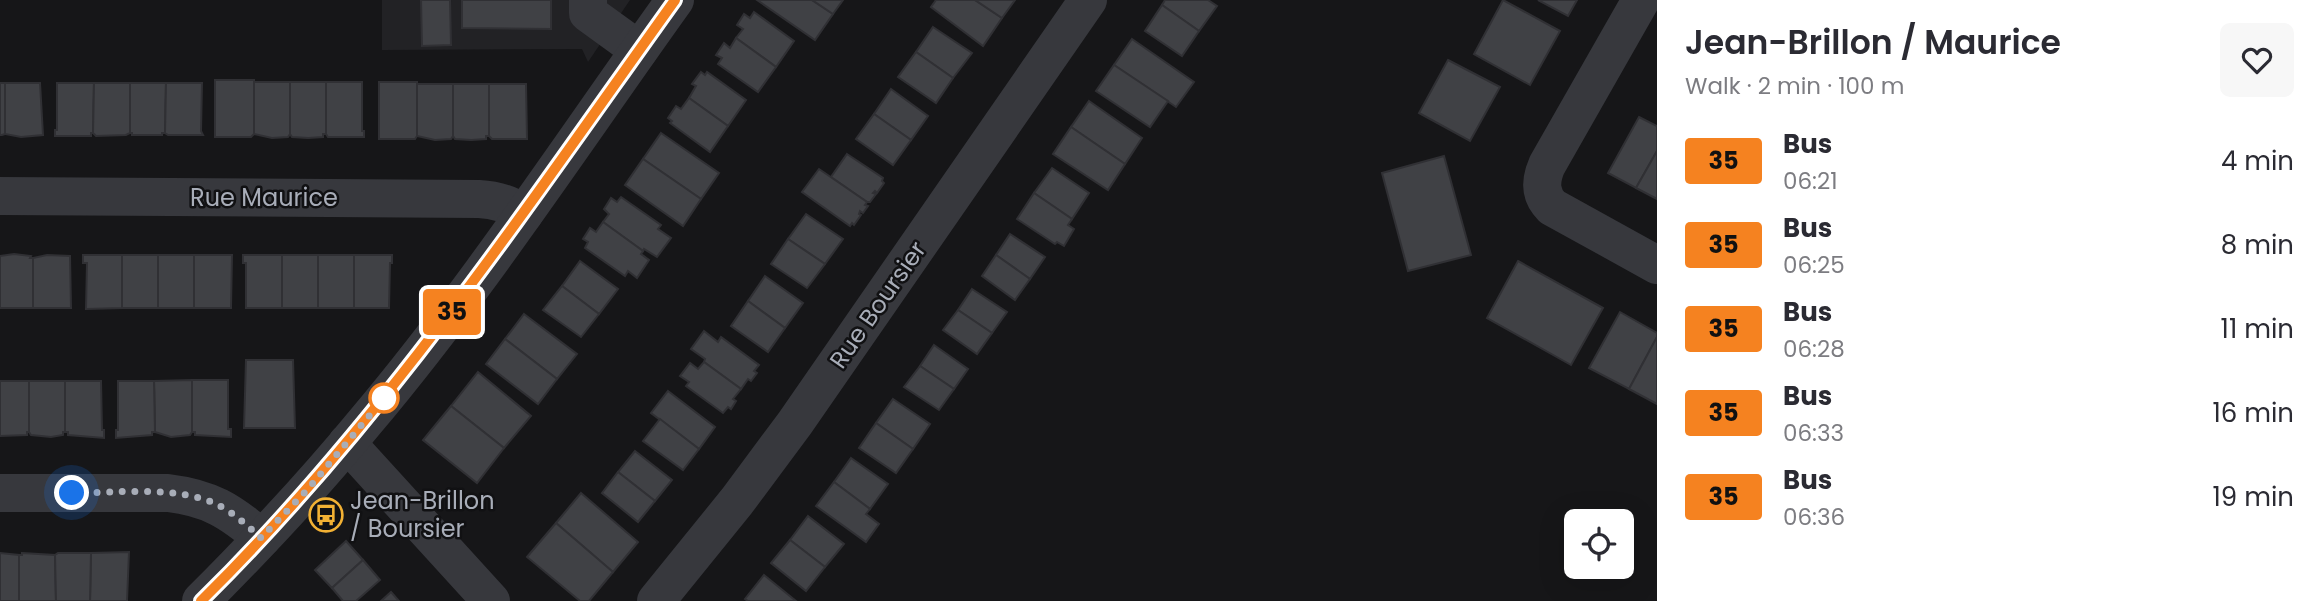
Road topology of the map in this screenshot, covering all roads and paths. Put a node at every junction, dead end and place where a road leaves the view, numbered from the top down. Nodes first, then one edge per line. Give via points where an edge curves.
1 (588, 0) edge
2 (675, 0) edge
3 (1088, 0) edge
4 (1641, 0) edge
5 (639, 50) junction
6 (0, 196) edge
7 (524, 214) junction
8 (1657, 265) edge
9 (347, 443) junction
10 (0, 493) edge
11 (261, 538) junction
12 (201, 601) edge
13 (491, 601) edge
14 (656, 601) edge

1 - 5 street via 588,13
2 - 5 street
3 - 14 street, Rue Boursier via 795,424
4 - 8 street via 1547,165 1542,187 1552,207
5 - 7 street
6 - 7 street, Rue Maurice via 480,199 495,200
7 - 9 street
9 - 11 street
9 - 13 street
10 - 11 street via 193,496 234,515
11 - 12 street

